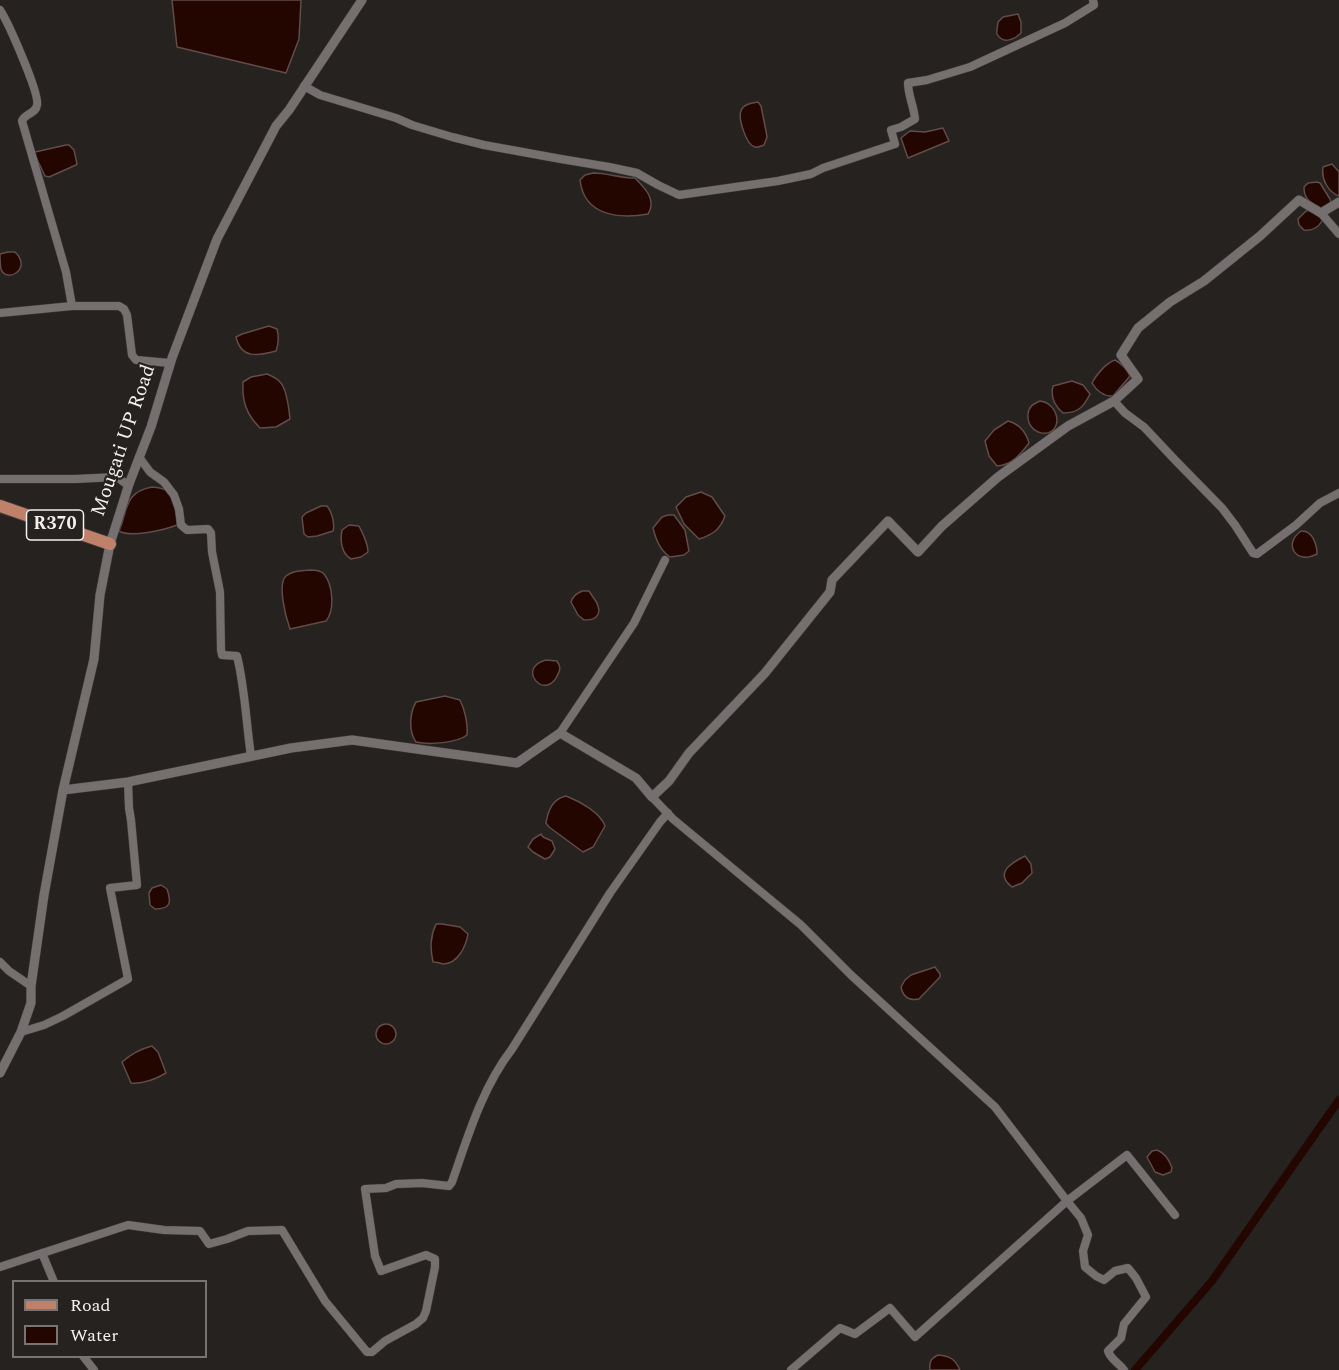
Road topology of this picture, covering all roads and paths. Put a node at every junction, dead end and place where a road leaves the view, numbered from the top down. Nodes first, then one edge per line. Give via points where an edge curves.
1 (362, 0) edge
2 (1093, 0) edge
3 (0, 10) edge
4 (304, 86) junction
5 (1339, 202) edge
6 (1321, 213) junction
7 (1339, 234) edge
8 (72, 306) junction
9 (0, 313) edge
10 (170, 363) junction
11 (1114, 401) junction
12 (139, 458) junction
13 (0, 479) edge
14 (129, 484) junction
15 (1339, 493) edge
16 (0, 506) edge
17 (110, 544) junction
18 (665, 560) dead end
19 (560, 733) junction
20 (251, 756) junction
21 (128, 782) junction
22 (63, 790) junction
23 (652, 797) junction
24 (668, 813) junction
25 (0, 962) edge
26 (31, 986) junction
27 (21, 1032) junction
28 (0, 1072) edge
29 (1067, 1202) junction
30 (1175, 1215) dead end
31 (42, 1253) junction
32 (0, 1267) edge
33 (54, 1280) edge
34 (85, 1358) edge
35 (94, 1370) edge
36 (790, 1370) edge
37 (1124, 1370) edge

1 - 4 street, Mougati UP Road
2 - 4 street via 1094,5 1065,23 970,67 908,83 915,119 891,130 895,144 811,174 679,195 637,173 452,137 320,95
3 - 8 street via 38,103 22,121 66,272
4 - 10 street, Mougati UP Road via 276,126 217,239
5 - 6 street
6 - 7 street
6 - 11 street via 1299,200 1204,281 1138,328 1121,355 1138,379
8 - 9 street
8 - 10 street via 119,306 127,315 136,360
10 - 12 street, Mougati UP Road
11 - 15 street via 1222,508 1253,553 1261,552 1320,503
11 - 23 street via 1068,426 998,477 918,552 888,521 832,580 830,592 765,673
12 - 14 street, Mougati UP Road
12 - 20 street via 174,495 181,525 187,530 208,529 211,533 220,592 221,650 222,655 237,656
13 - 14 street via 117,477
14 - 17 street, Mougati UP Road
16 - 17 main road, R370
17 - 22 street, Mougati UP Road via 94,660
18 - 19 street via 634,623
19 - 20 street via 517,763 352,740
19 - 23 street via 636,778
20 - 21 street
21 - 22 street
21 - 27 street via 136,885 110,888 128,979 63,1016
22 - 26 street, Mougati UP Road
23 - 24 street
24 - 29 street via 801,925 995,1107
24 - 31 street via 610,893 499,1066 449,1186 422,1183 365,1189 375,1256 381,1271 426,1255 435,1259 425,1315 416,1324 367,1352 316,1289 282,1230 248,1231 209,1244 200,1231 128,1225
25 - 26 street
26 - 27 street, Mougati UP Road via 31,1003
27 - 28 street, Mougati UP Road
29 - 30 street via 1127,1155
29 - 36 street via 915,1337 890,1308 855,1334 840,1328
29 - 37 street via 1081,1218 1088,1235 1083,1251 1085,1267 1104,1280 1115,1271 1128,1269 1146,1297 1108,1352
31 - 32 street
31 - 33 street
34 - 35 street

